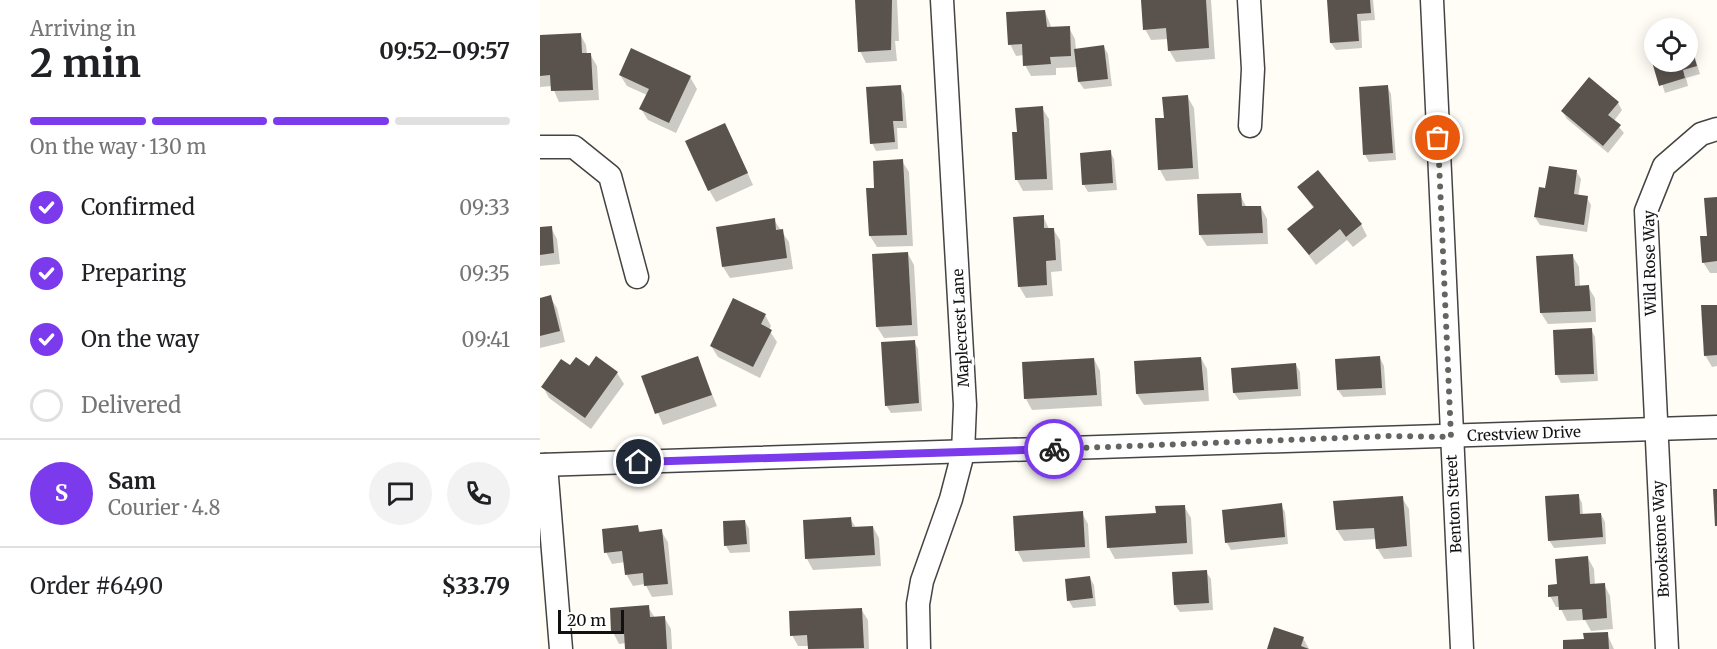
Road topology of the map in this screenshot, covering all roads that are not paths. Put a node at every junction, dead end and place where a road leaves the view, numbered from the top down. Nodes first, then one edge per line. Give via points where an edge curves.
1 (942, 0) edge
2 (1249, 0) edge
3 (1431, 0) edge
4 (1250, 126) dead end
5 (1717, 129) edge
6 (540, 147) edge
7 (637, 277) dead end
8 (1717, 428) edge
9 (1656, 429) junction
10 (1451, 437) junction
11 (963, 453) junction
12 (543, 465) edge
13 (561, 649) edge
14 (919, 649) edge
15 (1462, 649) edge
16 (1667, 649) edge

1 - 11 street, Maplecrest Lane via 965,405
2 - 4 street via 1253,69
3 - 10 street, Benton Street
5 - 9 street, Wild Rose Way via 1701,134 1664,166 1646,211
6 - 7 street via 574,147 610,176
8 - 9 street, Crestview Drive
9 - 10 street, Crestview Drive
9 - 16 street, Brookstone Way
10 - 11 street, Crestview Drive
10 - 15 street, Benton Street
11 - 12 street, Crestview Drive
11 - 14 street, Maplecrest Lane via 922,581
12 - 13 street

